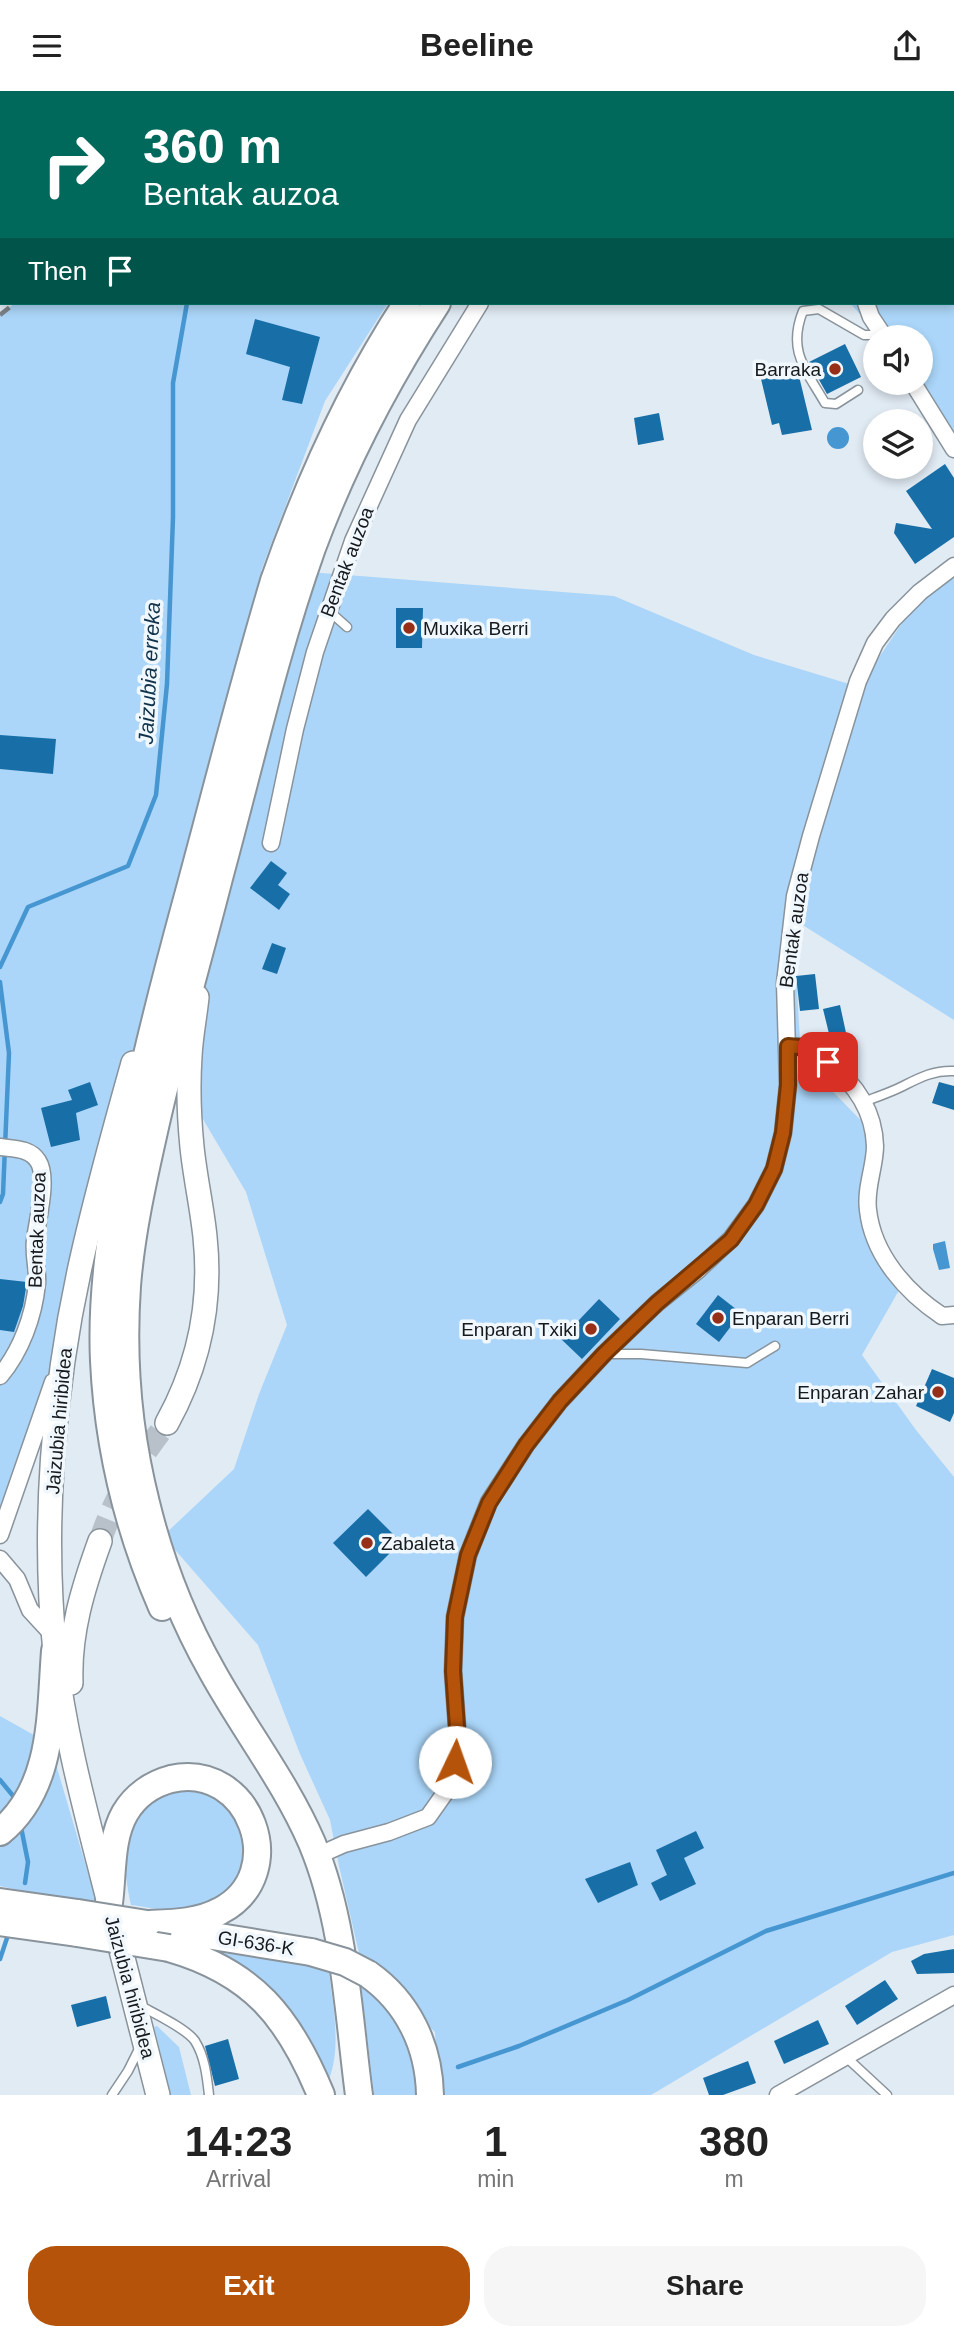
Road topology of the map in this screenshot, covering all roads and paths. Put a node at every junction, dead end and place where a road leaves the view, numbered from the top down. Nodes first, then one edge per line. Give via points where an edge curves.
1 (406, 305) edge
2 (436, 305) edge
3 (479, 305) edge
4 (867, 305) edge
5 (876, 325) edge
6 (863, 334) edge
7 (859, 390) dead end
8 (920, 395) edge
9 (954, 449) edge
10 (954, 566) edge
11 (328, 610) junction
12 (347, 627) dead end
13 (271, 843) dead end
14 (196, 966) junction
15 (156, 1014) junction
16 (788, 1046) junction
17 (954, 1071) edge
18 (863, 1102) junction
19 (0, 1147) edge
20 (954, 1315) edge
21 (775, 1346) dead end
22 (65, 1350) junction
23 (604, 1354) junction
24 (0, 1376) edge
25 (167, 1423) tunnel mouth
26 (0, 1535) edge
27 (100, 1541) tunnel mouth
28 (0, 1559) edge
29 (54, 1644) junction
30 (303, 1825) junction
31 (0, 1832) edge
32 (92, 1839) junction
33 (317, 1856) junction
34 (0, 1902) edge
35 (108, 1902) junction
36 (0, 1922) edge
37 (78, 1923) junction
38 (147, 1924) junction
39 (954, 1996) edge
40 (135, 2003) junction
41 (144, 2039) junction
42 (846, 2057) junction
43 (112, 2095) edge
44 (158, 2095) edge
45 (209, 2095) edge
46 (321, 2095) edge
47 (359, 2095) edge
48 (430, 2095) edge
49 (778, 2095) edge
50 (887, 2095) edge

1 - 15 main road via 347,407 289,537 260,627
2 - 14 main road via 370,417 314,545 285,632
3 - 11 street, Bentak auzoa via 408,419 353,541
4 - 5 street
6 - 7 lane via 819,309 803,311 795,346 825,403 836,404
8 - 9 street
10 - 16 street, Bentak auzoa via 893,619 875,643 858,681 795,896 785,983
11 - 12 lane
11 - 13 street, Bentak auzoa via 295,729
14 - 25 main road via 189,1090 205,1236 206,1305 192,1370
14 - 30 main road via 169,1066 131,1249 126,1359 132,1433 152,1528 181,1608 213,1674 284,1786
15 - 22 main road, Jaizubia hiribidea via 140,1038 98,1188
15 - 30 main road via 129,1135 106,1283 104,1359 113,1447 137,1544 182,1648
16 - 18 street via 809,1048 819,1055 849,1081
16 - 23 street, Bentak auzoa via 783,1133 774,1169 756,1205 731,1240
17 - 18 lane via 918,1077
18 - 20 street via 873,1126 875,1149 868,1211 880,1249 902,1285 922,1303 942,1316
19 - 24 street, Bentak auzoa via 30,1152 40,1163 43,1178 34,1248 38,1281 33,1308 22,1341
21 - 23 lane via 747,1363
22 - 26 street
22 - 29 main road, Jaizubia hiribidea via 52,1481
23 - 33 street, Bentak auzoa via 526,1445 489,1503 468,1555 455,1617 458,1741 453,1783 428,1817
27 - 32 main road, Jaizubia hiribidea via 79,1603 70,1672
28 - 29 street via 17,1579 30,1610
29 - 31 main road via 49,1721 39,1779 29,1801
29 - 32 main road, Jaizubia hiribidea via 75,1776
30 - 33 main road
32 - 35 main road, Jaizubia hiribidea
33 - 47 main road via 339,1945
34 - 37 main road, GI-636-K
35 - 38 main road via 116,1836 125,1812 142,1793 177,1778 203,1779 226,1789 244,1807 256,1831 257,1857 250,1881 234,1902 212,1915
35 - 40 main road, Jaizubia hiribidea
36 - 37 main road, GI-636-K
37 - 38 main road, GI-636-K, bridge
37 - 46 main road, GI-636-K, bridge via 169,1948 229,1972 263,1999 290,2030
38 - 48 main road, GI-636-K, bridge via 311,1952 368,1974 402,2005 419,2037
39 - 42 street
40 - 41 main road, Jaizubia hiribidea
40 - 45 lane via 194,2040 207,2073
41 - 43 lane
41 - 44 main road, Jaizubia hiribidea
42 - 49 street
42 - 50 lane

